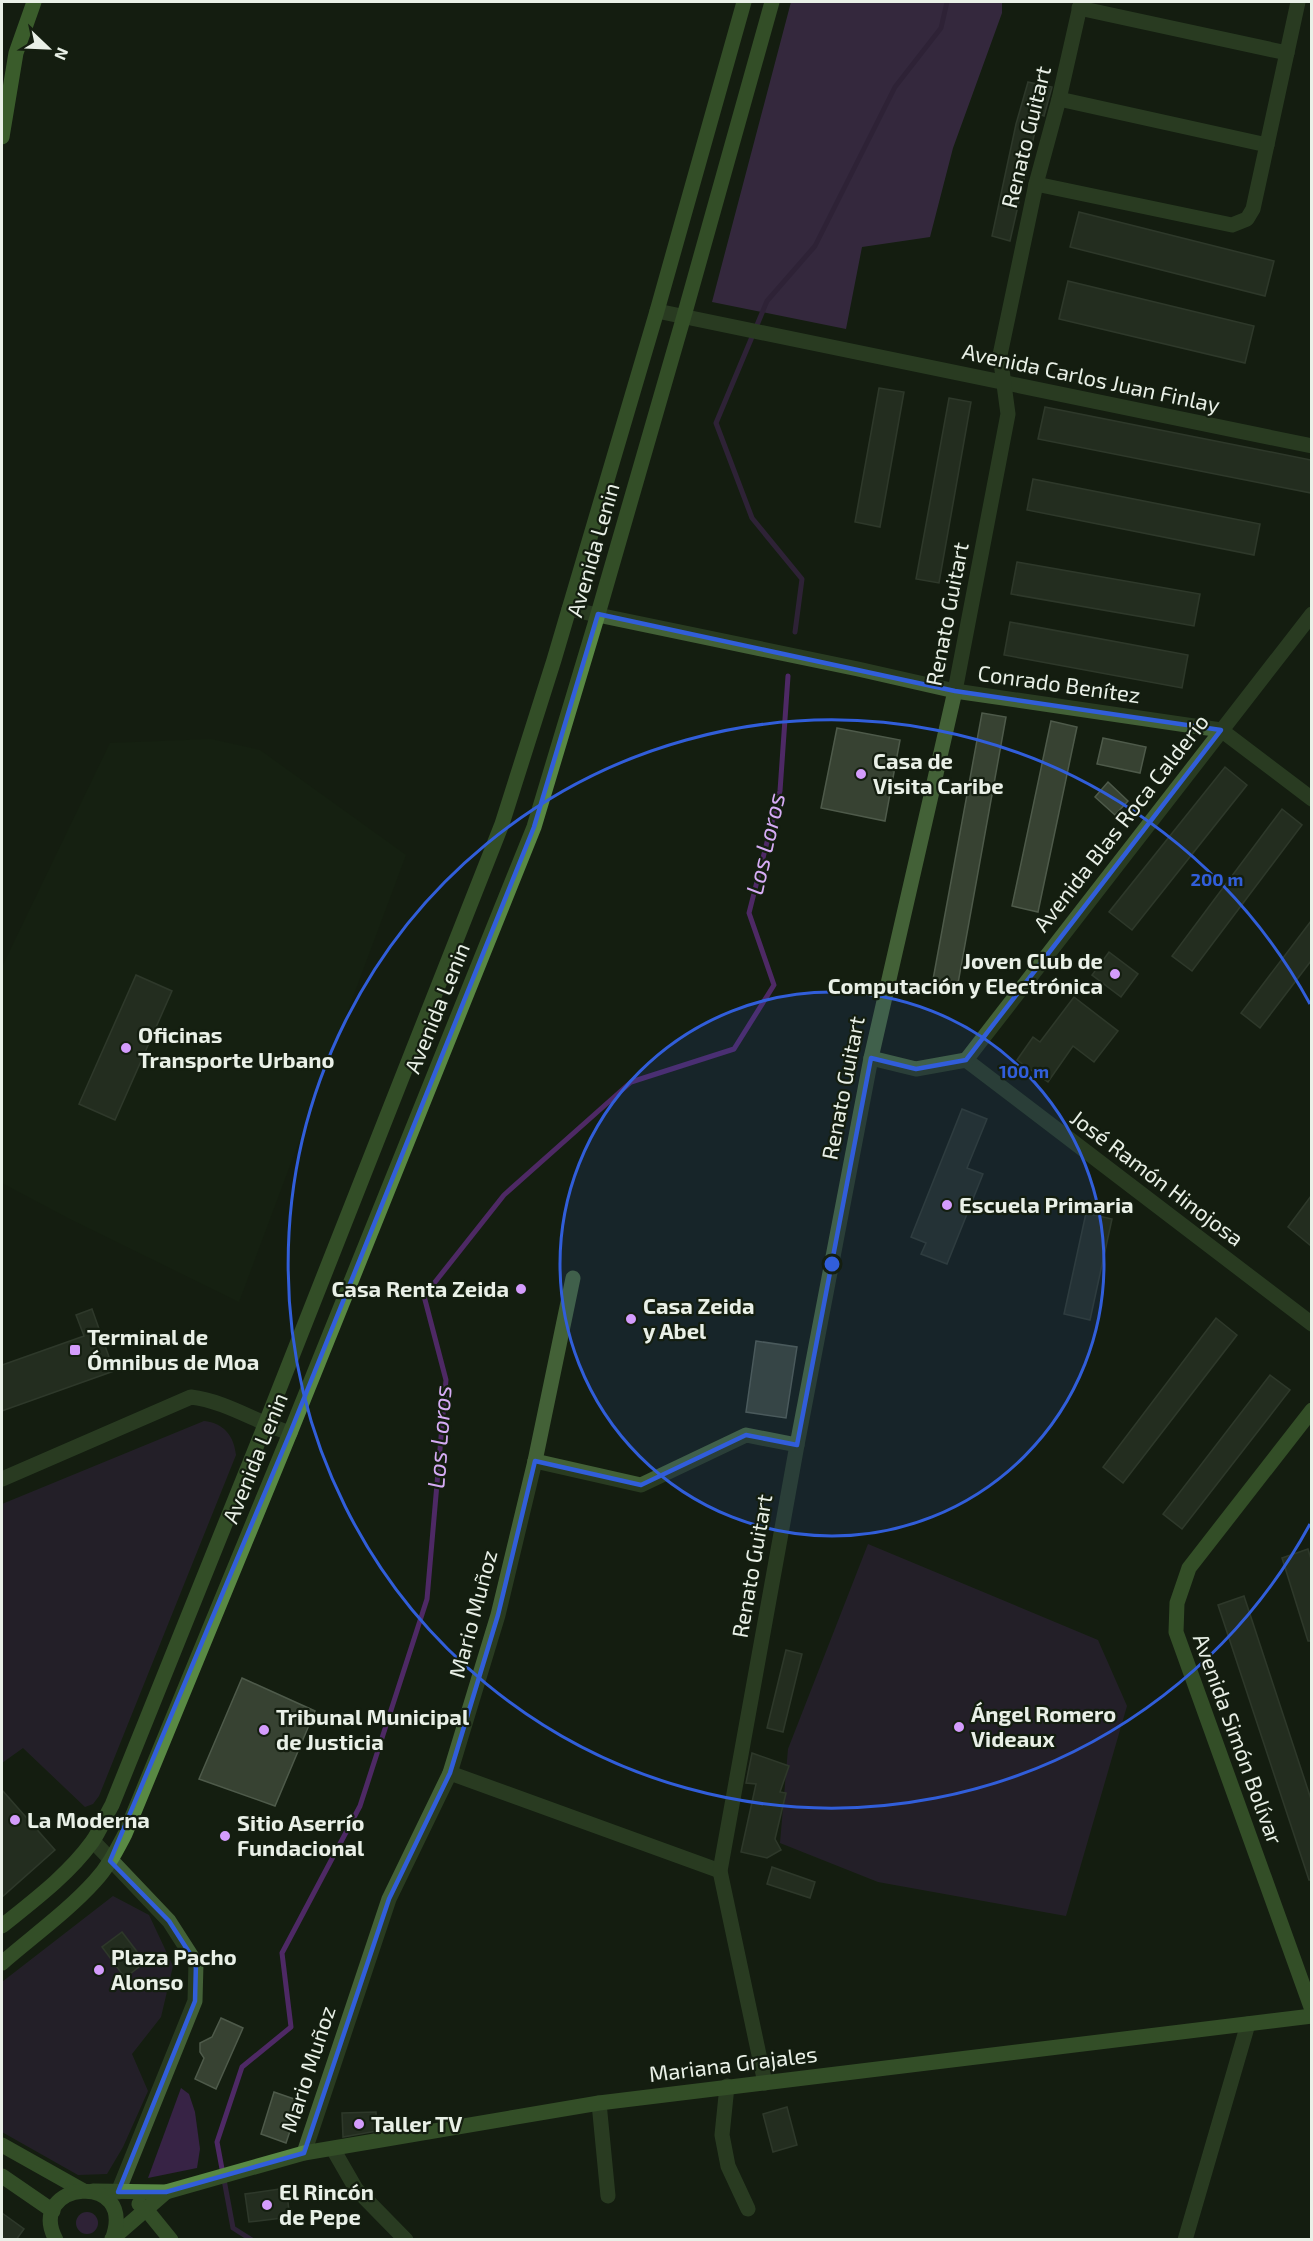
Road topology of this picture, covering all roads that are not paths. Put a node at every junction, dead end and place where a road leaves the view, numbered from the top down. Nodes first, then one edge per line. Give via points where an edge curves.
1 (34, 2) edge
2 (744, 2) edge
3 (772, 2) edge
4 (1298, 2) edge
5 (1080, 5) edge
6 (1287, 53) junction
7 (1059, 99) junction
8 (2, 137) edge
9 (1267, 145) junction
10 (1036, 183) junction
11 (657, 311) junction
12 (684, 316) junction
13 (1004, 383) junction
14 (1311, 446) edge
15 (569, 609) junction
16 (598, 614) junction
17 (1311, 614) edge
18 (955, 691) junction
19 (1221, 730) junction
20 (1311, 799) edge
21 (871, 1058) junction
22 (966, 1060) junction
23 (573, 1278) dead end
24 (1311, 1324) edge
25 (1311, 1410) edge
26 (265, 1425) junction
27 (290, 1433) junction
28 (797, 1445) junction
29 (535, 1461) junction
30 (2, 1479) edge
31 (450, 1773) junction
32 (93, 1841) junction
33 (110, 1861) junction
34 (720, 1871) junction
35 (2, 1926) edge
36 (2, 1963) edge
37 (1311, 2010) edge
38 (1311, 2016) edge
39 (1248, 2024) junction
40 (765, 2083) junction
41 (727, 2086) junction
42 (599, 2103) junction
43 (2, 2145) edge
44 (333, 2149) junction
45 (304, 2152) junction
46 (2, 2176) edge
47 (87, 2191) junction
48 (118, 2192) junction
49 (166, 2192) junction
50 (608, 2196) dead end
51 (146, 2208) junction
52 (748, 2209) dead end
53 (53, 2211) junction
54 (56, 2240) edge
55 (112, 2240) edge
56 (171, 2240) edge
57 (406, 2240) edge
58 (1185, 2240) edge

1 - 8 main road via 16,52
2 - 11 main road, Avenida Lenin
3 - 12 main road, Avenida Lenin
4 - 6 street
5 - 6 street
5 - 7 street, Renato Guitart
6 - 9 street
7 - 9 street
7 - 10 street, Renato Guitart
9 - 10 street via 1253,209 1247,219 1232,225
10 - 13 street, Renato Guitart via 1000,355
11 - 12 street
11 - 15 main road, Avenida Lenin
12 - 13 street, Avenida Carlos Juan Finlay
12 - 16 main road, Avenida Lenin
13 - 14 street, Avenida Carlos Juan Finlay
13 - 18 street, Renato Guitart via 1008,414
15 - 16 street, Conrado Benítez
15 - 26 main road, Avenida Lenin via 502,824
16 - 18 street, Conrado Benítez
16 - 27 main road, Avenida Lenin via 534,826
17 - 19 street, Avenida Blas Roca Calderío
18 - 19 street, Conrado Benítez
18 - 21 street, Renato Guitart
19 - 20 street, Conrado Benítez
19 - 22 street, Avenida Blas Roca Calderío
21 - 22 street via 916,1069
21 - 28 street, Renato Guitart
22 - 24 street, José Ramón Hinojosa
23 - 29 street, Mario Muñoz
25 - 37 main road, Avenida Simón Bolívar via 1189,1568 1177,1603 1176,1632
26 - 27 street
26 - 30 street via 209,1399 190,1397
26 - 32 main road, Avenida Lenin
27 - 33 main road, Avenida Lenin via 125,1834
28 - 29 street via 746,1435 641,1485
28 - 34 street, Renato Guitart
29 - 31 street, Mario Muñoz via 498,1615
31 - 34 street
31 - 45 street, Mario Muñoz via 388,1899
32 - 33 street
32 - 35 main road, Avenida Lenin via 49,1887
33 - 36 main road, Avenida Lenin via 75,1901
33 - 48 street via 169,1921 196,1963 195,2001
34 - 40 street, Renato Guitart
38 - 39 main road, Mariana Grajales
39 - 40 main road, Mariana Grajales
39 - 58 street
40 - 41 main road, Mariana Grajales
41 - 42 main road, Mariana Grajales
41 - 52 street via 722,2135 728,2166
42 - 44 main road, Mariana Grajales
42 - 50 street
43 - 47 main road, Mariana Grajales
44 - 45 main road, Mariana Grajales
44 - 57 street via 356,2189
45 - 49 main road, Mariana Grajales
46 - 53 main road
47 - 48 main road, Mariana Grajales
47 - 53 main road via 64,2196
47 - 55 main road, Mariana Grajales via 108,2201 114,2210
48 - 49 main road, Mariana Grajales
48 - 51 main road
49 - 51 main road, Mariana Grajales
51 - 55 main road, Mariana Grajales
51 - 56 main road
53 - 54 main road via 51,2222

